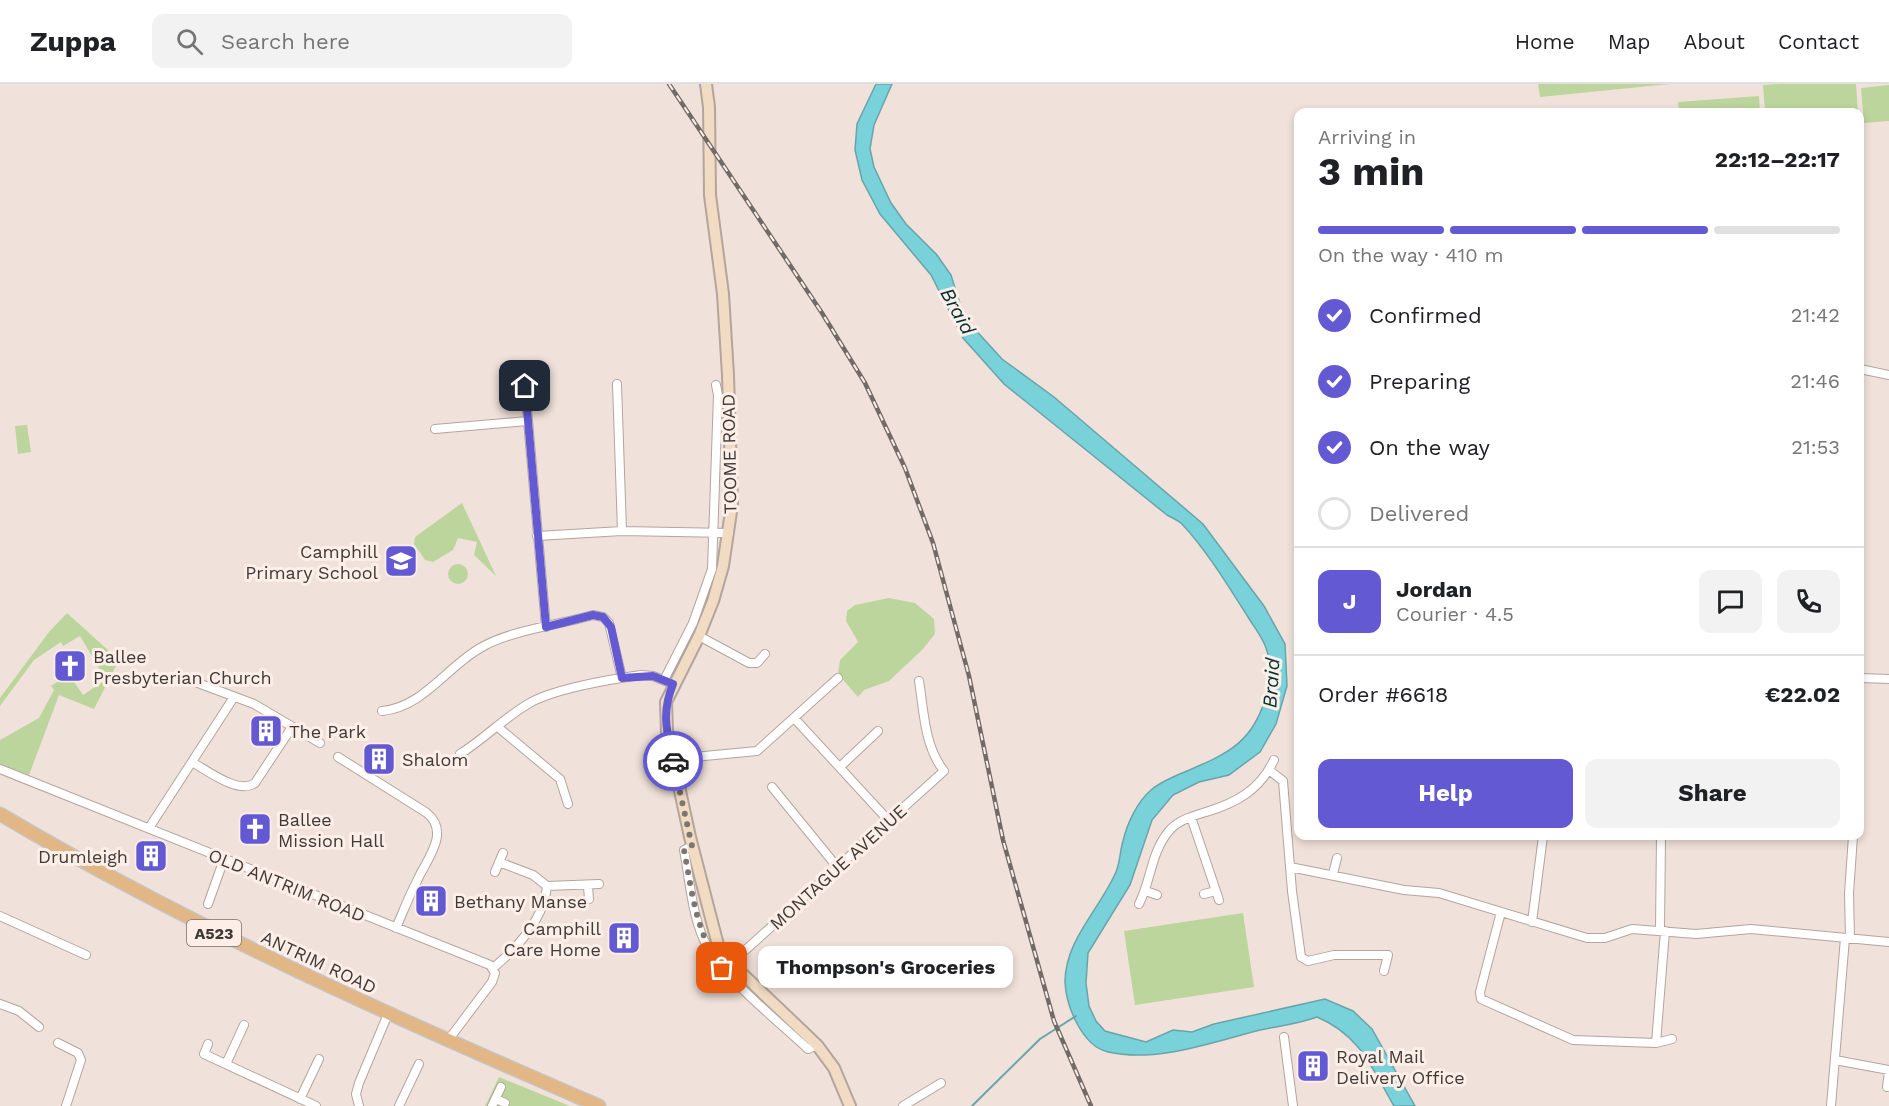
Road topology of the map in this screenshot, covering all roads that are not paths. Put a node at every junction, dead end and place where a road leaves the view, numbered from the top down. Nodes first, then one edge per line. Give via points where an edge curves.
1 (706, 84) edge
2 (1864, 370) edge
3 (1889, 375) edge
4 (617, 384) dead end
5 (716, 385) dead end
6 (525, 386) dead end
7 (527, 421) junction
8 (435, 429) dead end
9 (622, 531) junction
10 (729, 533) junction
11 (714, 534) junction
12 (537, 536) junction
13 (546, 627) junction
14 (699, 636) junction
15 (765, 654) dead end
16 (622, 678) junction
17 (838, 678) dead end
18 (1864, 678) edge
19 (1889, 679) edge
20 (919, 681) dead end
21 (668, 682) junction
22 (198, 683) dead end
23 (234, 697) junction
24 (382, 711) dead end
25 (795, 719) junction
26 (292, 727) junction
27 (499, 728) junction
28 (878, 731) dead end
29 (320, 743) dead end
30 (460, 754) dead end
31 (338, 757) dead end
32 (673, 759) junction
33 (1274, 760) dead end
34 (192, 762) junction
35 (840, 766) junction
36 (0, 769) edge
37 (1269, 770) junction
38 (772, 787) dead end
39 (568, 804) dead end
40 (0, 814) edge
41 (1191, 817) junction
42 (889, 821) junction
43 (149, 828) junction
44 (1542, 840) edge
45 (1660, 840) edge
46 (1853, 840) edge
47 (503, 853) dead end
48 (1336, 858) dead end
49 (224, 859) junction
50 (499, 862) junction
51 (1290, 867) junction
52 (838, 868) junction
53 (495, 872) dead end
54 (1333, 874) junction
55 (599, 884) dead end
56 (548, 886) junction
57 (588, 886) junction
58 (1146, 891) junction
59 (1216, 891) junction
60 (1204, 894) dead end
61 (1156, 895) dead end
62 (589, 899) dead end
63 (1219, 900) dead end
64 (208, 904) dead end
65 (1139, 904) dead end
66 (1502, 912) junction
67 (0, 915) edge
68 (1532, 922) junction
69 (396, 928) junction
70 (1663, 930) junction
71 (1848, 938) junction
72 (1889, 942) edge
73 (713, 947) junction
74 (86, 955) dead end
75 (731, 963) junction
76 (493, 968) junction
77 (1384, 971) dead end
78 (0, 1004) edge
79 (388, 1014) junction
80 (244, 1024) dead end
81 (39, 1028) dead end
82 (1284, 1037) dead end
83 (1672, 1039) dead end
84 (449, 1040) junction
85 (58, 1043) dead end
86 (1656, 1043) junction
87 (208, 1044) dead end
88 (817, 1045) junction
89 (319, 1059) dead end
90 (1835, 1060) junction
91 (226, 1064) junction
92 (419, 1064) dead end
93 (1889, 1071) edge
94 (941, 1083) dead end
95 (501, 1087) dead end
96 (1887, 1087) dead end
97 (300, 1099) junction
98 (494, 1102) edge
99 (505, 1103) dead end
100 (356, 1105) edge
101 (66, 1106) edge
102 (316, 1106) edge
103 (399, 1106) edge
104 (599, 1106) edge
105 (849, 1106) edge
106 (903, 1106) edge
107 (1293, 1106) edge
108 (1831, 1106) edge

1 - 10 main road, TOOME ROAD via 710,195 723,294 728,375 732,505
2 - 3 street
4 - 9 street
5 - 11 street, TOOME ROAD
6 - 7 street
7 - 8 street
7 - 12 street
9 - 11 street
9 - 12 street
10 - 11 street
10 - 14 main road, TOOME ROAD via 713,601
11 - 21 street, TOOME ROAD via 712,569 705,592
12 - 13 street
13 - 16 street via 593,615 603,617 611,627
13 - 24 street via 485,645 412,701
14 - 15 street via 747,663 757,663
14 - 21 main road, TOOME ROAD
16 - 21 street via 646,676
16 - 27 street via 539,698
17 - 25 street
18 - 19 street
20 - 42 street, MONTAGUE AVENUE via 929,742 944,771
21 - 32 main road, TOOME ROAD via 665,717
22 - 23 street
23 - 26 street
23 - 34 street
25 - 32 street via 757,751
25 - 35 street
26 - 29 street
26 - 34 street via 255,783 248,787 238,786
27 - 30 street
27 - 39 street via 560,779
28 - 35 street
31 - 69 street via 428,813 435,822 434,849
32 - 73 main road, TOOME ROAD
33 - 37 street
34 - 43 street
35 - 42 street
36 - 43 street, OLD ANTRIM ROAD
37 - 41 street via 1252,791 1235,802
37 - 51 street via 1282,781
38 - 52 street
40 - 79 main road, ANTRIM ROAD / A523 via 170,910
41 - 58 street via 1169,830 1160,844
41 - 59 street
42 - 52 street, MONTAGUE AVENUE
43 - 49 street, OLD ANTRIM ROAD
44 - 68 street
45 - 70 street
46 - 71 street
47 - 50 street
48 - 54 street
49 - 64 street
49 - 69 street, OLD ANTRIM ROAD
50 - 53 street
50 - 56 street via 533,875
51 - 54 street
51 - 77 street via 1302,960 1377,953 1388,955
52 - 75 street, MONTAGUE AVENUE
54 - 66 street via 1404,890 1439,893
55 - 57 street
56 - 57 street
56 - 76 street via 530,928
57 - 62 street
58 - 61 street
58 - 65 street
59 - 60 street
59 - 63 street
66 - 68 street
66 - 86 street via 1480,992 1484,1001 1573,1040
67 - 74 street
68 - 70 street via 1587,938 1605,938 1632,929
69 - 76 street, OLD ANTRIM ROAD
70 - 71 street via 1696,934 1751,929
70 - 86 street
71 - 72 street
71 - 90 street
73 - 75 main road, TOOME ROAD
73 - 88 street, TOOME ROAD via 722,968 808,1049
75 - 88 main road, TOOME ROAD
76 - 84 street via 492,982
78 - 81 street via 19,1011
79 - 84 main road, ANTRIM ROAD / A523
79 - 100 street via 359,1083
80 - 91 street
82 - 107 street
83 - 86 street
84 - 104 main road, ANTRIM ROAD / A523
85 - 101 street via 78,1053 81,1060
87 - 91 street via 204,1054
88 - 105 main road, TOOME ROAD via 834,1068
89 - 97 street
90 - 93 street
90 - 108 street
91 - 97 street
92 - 103 street
93 - 96 street
94 - 106 street
95 - 98 street
97 - 102 street
98 - 99 street

